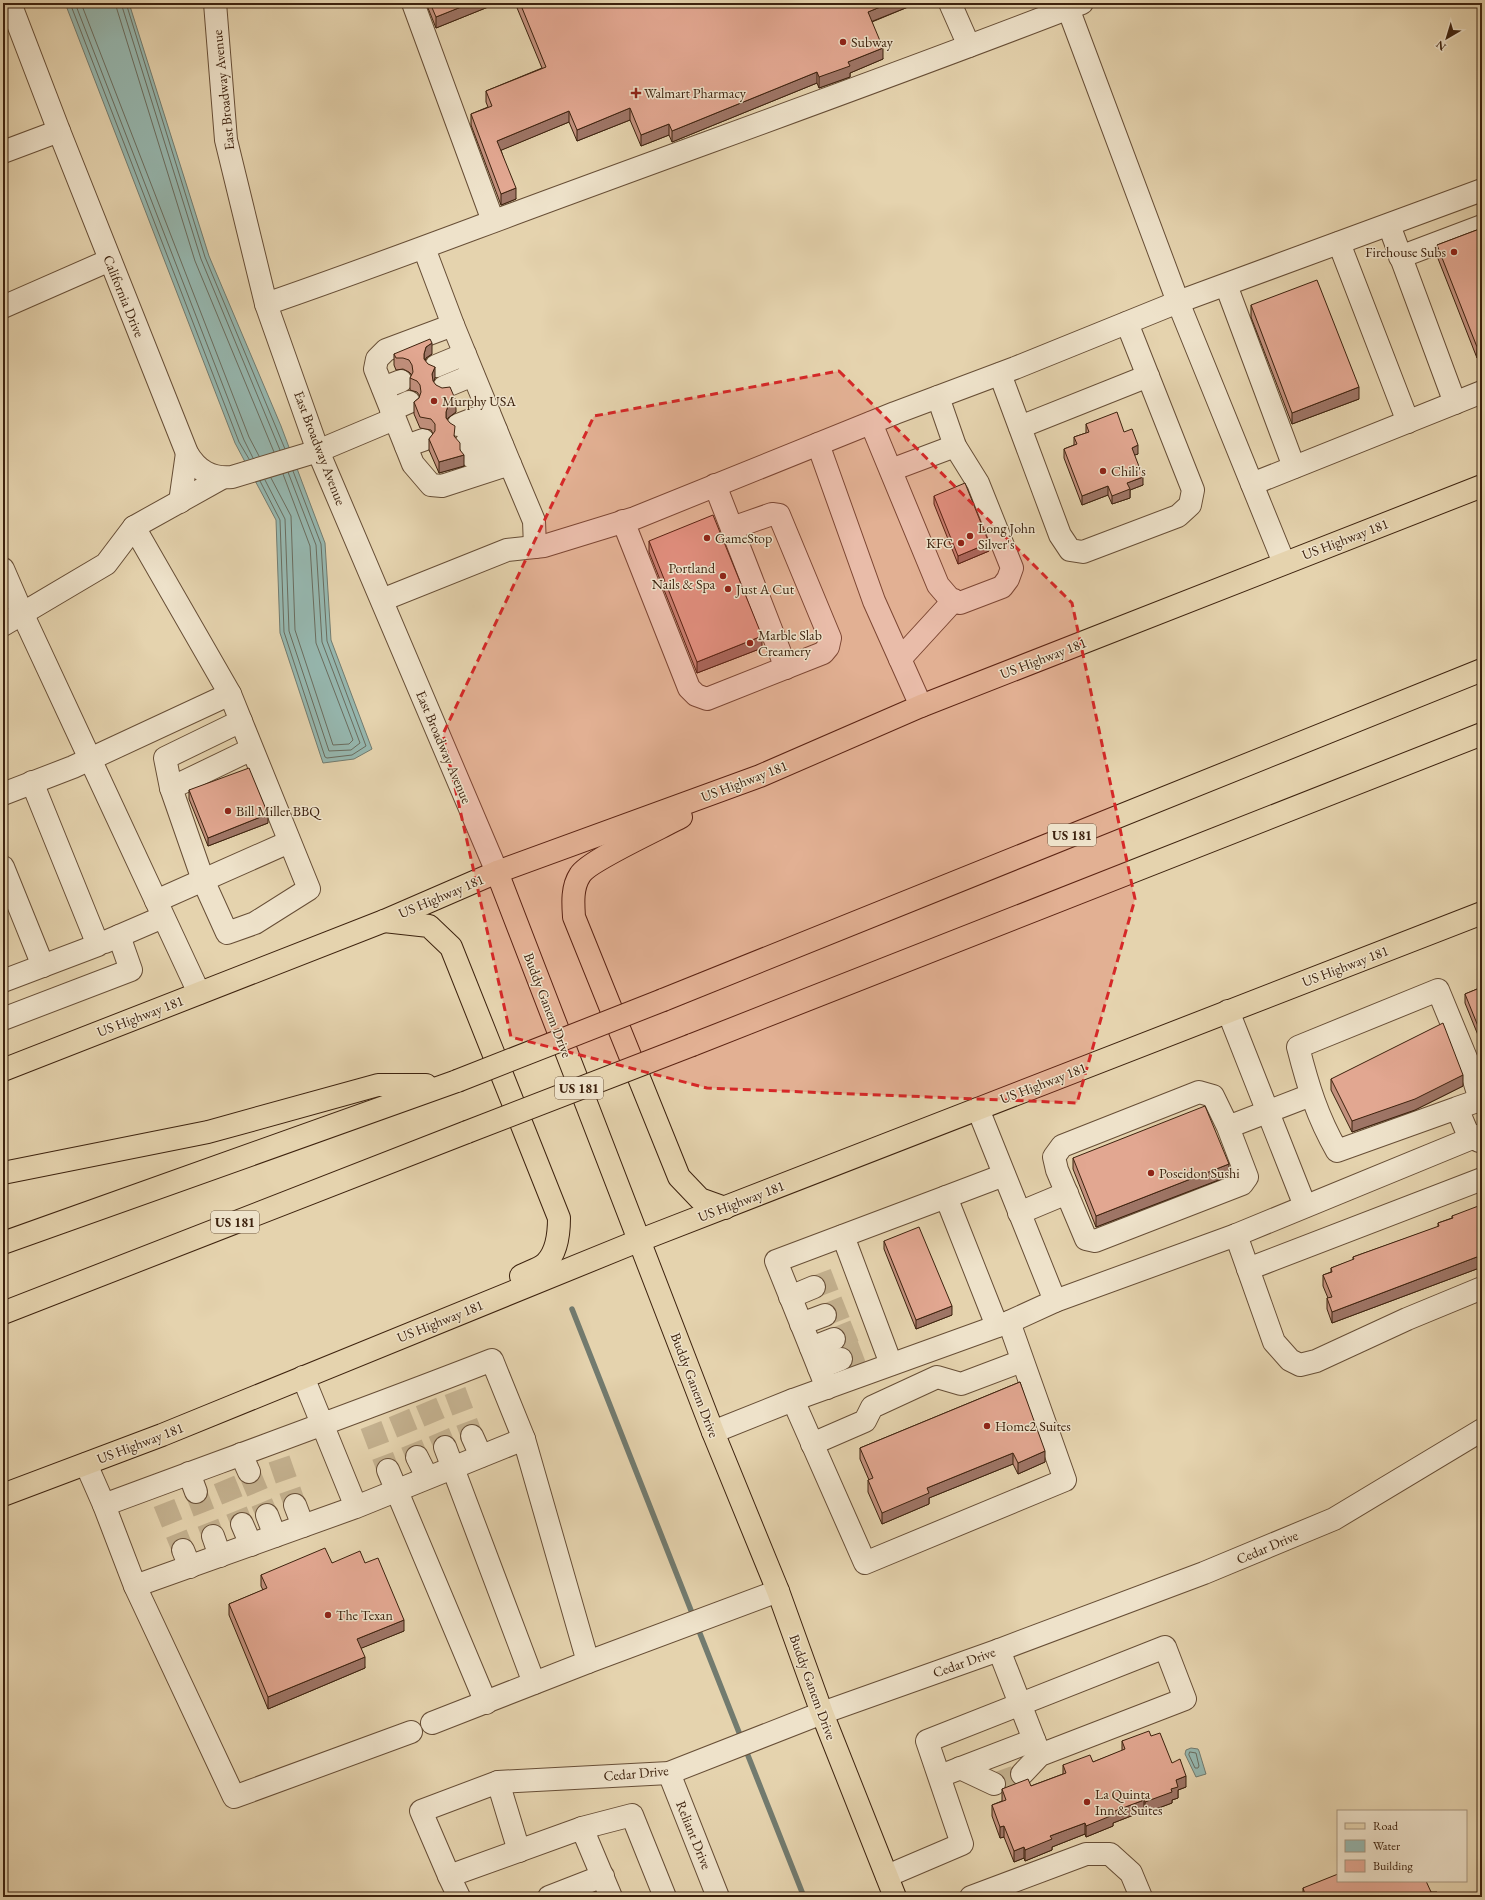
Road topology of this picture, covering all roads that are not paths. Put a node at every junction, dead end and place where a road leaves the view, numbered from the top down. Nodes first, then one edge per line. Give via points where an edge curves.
1 (10, 3) edge
2 (215, 3) edge
3 (413, 3) edge
4 (950, 3) edge
5 (1075, 6) edge
6 (969, 46) junction
7 (58, 131) junction
8 (3, 152) edge
9 (1482, 190) edge
10 (493, 221) junction
11 (1389, 225) junction
12 (1482, 226) edge
13 (1339, 243) junction
14 (424, 248) junction
15 (1400, 257) junction
16 (110, 260) junction
17 (1226, 285) junction
18 (1178, 302) junction
19 (266, 304) junction
20 (3, 307) edge
21 (1127, 323) junction
22 (459, 340) junction
23 (433, 359) edge
24 (474, 374) junction
25 (1000, 374) junction
26 (1148, 376) junction
27 (444, 387) edge
28 (1482, 392) edge
29 (938, 397) junction
30 (1455, 403) junction
31 (398, 410) junction
32 (871, 422) junction
33 (1408, 422) junction
34 (1020, 427) junction
35 (500, 438) junction
36 (818, 444) junction
37 (955, 446) junction
38 (318, 451) junction
39 (187, 453) junction
40 (1294, 467) junction
41 (891, 470) junction
42 (222, 478) junction
43 (1252, 484) junction
44 (716, 485) junction
45 (1482, 486) edge
46 (180, 502) junction
47 (623, 522) junction
48 (134, 527) junction
49 (732, 528) junction
50 (535, 547) junction
51 (1284, 563) junction
52 (3, 569) edge
53 (382, 600) junction
54 (954, 600) junction
55 (23, 615) junction
56 (3, 625) edge
57 (900, 659) junction
58 (786, 668) junction
59 (1482, 670) edge
60 (230, 694) junction
61 (921, 706) junction
62 (240, 721) junction
63 (1477, 738) edge
64 (252, 749) junction
65 (90, 759) junction
66 (760, 776) junction
67 (32, 782) junction
68 (171, 788) junction
69 (3, 794) edge
70 (289, 842) junction
71 (3, 867) edge
72 (497, 872) junction
73 (203, 880) junction
74 (160, 909) junction
75 (1482, 913) edge
76 (384, 921) junction
77 (119, 936) junction
78 (98, 945) junction
79 (43, 966) junction
80 (3, 981) edge
81 (199, 993) junction
82 (1228, 1011) junction
83 (3, 1019) edge
84 (3, 1070) edge
85 (449, 1083) junction
86 (1311, 1095) junction
87 (1458, 1108) junction
88 (978, 1109) junction
89 (1268, 1110) junction
90 (1228, 1128) junction
91 (1476, 1144) edge
92 (3, 1173) edge
93 (1004, 1174) junction
94 (1482, 1179) edge
95 (1067, 1193) junction
96 (946, 1197) junction
97 (1305, 1206) junction
98 (725, 1208) junction
99 (1019, 1213) junction
100 (1236, 1235) junction
101 (843, 1236) junction
102 (638, 1241) junction
103 (3, 1243) edge
104 (1248, 1269) junction
105 (814, 1287) tunnel mouth
106 (1482, 1288) edge
107 (790, 1297) junction
108 (1055, 1301) junction
109 (3, 1313) edge
110 (825, 1315) tunnel mouth
111 (434, 1324) junction
112 (801, 1324) junction
113 (1003, 1324) junction
114 (834, 1339) tunnel mouth
115 (811, 1348) junction
116 (841, 1359) tunnel mouth
117 (1022, 1361) junction
118 (891, 1364) junction
119 (303, 1377) junction
120 (823, 1378) junction
121 (793, 1400) junction
122 (323, 1423) junction
123 (1482, 1430) edge
124 (713, 1432) junction
125 (472, 1436) tunnel mouth
126 (524, 1439) junction
127 (812, 1444) junction
128 (445, 1447) tunnel mouth
129 (481, 1456) junction
130 (417, 1457) tunnel mouth
131 (86, 1464) junction
132 (453, 1467) junction
133 (388, 1470) tunnel mouth
134 (427, 1477) junction
135 (396, 1490) junction
136 (3, 1495) edge
137 (104, 1505) junction
138 (295, 1505) tunnel mouth
139 (356, 1507) junction
140 (267, 1515) tunnel mouth
141 (242, 1524) tunnel mouth
142 (303, 1526) junction
143 (213, 1536) tunnel mouth
144 (275, 1536) junction
145 (251, 1545) junction
146 (220, 1556) junction
147 (135, 1586) junction
148 (778, 1591) junction
149 (999, 1650) junction
150 (588, 1662) junction
151 (534, 1683) junction
152 (486, 1703) junction
153 (1020, 1704) junction
154 (822, 1713) junction
155 (432, 1723) dead end
156 (411, 1732) dead end
157 (1037, 1747) junction
158 (950, 1772) junction
159 (669, 1773) junction
160 (1022, 1774) tunnel mouth
161 (498, 1782) junction
162 (994, 1784) tunnel mouth
163 (582, 1828) junction
164 (519, 1851) junction
165 (450, 1876) junction
166 (602, 1876) junction
167 (887, 1876) junction
168 (459, 1897) edge
169 (549, 1897) edge
170 (611, 1897) edge
171 (665, 1897) edge
172 (718, 1897) edge
173 (895, 1897) edge
174 (971, 1897) edge
175 (1141, 1897) edge

1 - 7 street, California Drive
2 - 19 street, East Broadway Avenue via 226,140
3 - 10 street
4 - 6 street
5 - 6 street
5 - 18 street
6 - 10 street
7 - 8 street
7 - 16 street, California Drive
9 - 11 street
10 - 14 street
11 - 13 street
11 - 15 street
12 - 15 street
13 - 17 street
13 - 33 street
14 - 19 street
14 - 22 street
15 - 30 street
16 - 20 street
16 - 39 street, California Drive
17 - 18 street
17 - 40 street
18 - 21 street
18 - 43 street
19 - 38 street, East Broadway Avenue
21 - 25 street
21 - 26 street
22 - 23 street
22 - 24 street
22 - 31 street via 386,350 377,359 375,369 389,377
24 - 27 street
24 - 35 street
25 - 29 street
25 - 34 street
26 - 34 street
26 - 34 street via 1193,490 1190,505 1178,516 1083,552 1070,550 1060,535
28 - 30 street
29 - 32 street
29 - 37 street
30 - 33 street
31 - 35 street via 422,459 431,485 442,486
31 - 38 street, California Drive
32 - 36 street
32 - 41 street
33 - 40 street
35 - 35 street via 465,442
35 - 50 street via 534,521
36 - 44 street
36 - 57 street via 874,601
37 - 41 street
37 - 54 street via 978,483 1012,568 1002,587 960,603
38 - 42 street, California Drive via 232,478
38 - 53 street, East Broadway Avenue
39 - 42 street, California Drive via 202,472
39 - 46 street
40 - 43 street
41 - 54 street via 938,585 950,599
42 - 46 street
43 - 51 street
44 - 47 street
44 - 49 street
45 - 51 main road, US Highway 181
46 - 48 street
47 - 50 street
47 - 58 street via 690,688 696,695 707,699
48 - 55 street via 106,564
48 - 60 street
49 - 58 street
49 - 58 street via 772,514 779,515 830,638 823,653
50 - 53 street via 508,550
51 - 61 main road, US Highway 181
52 - 55 street
53 - 72 street, East Broadway Avenue
54 - 57 street
55 - 56 street
55 - 65 street
57 - 61 street
59 - 85 main road, US 181, bridge via 663,1000
60 - 62 street
60 - 65 street
61 - 66 main road, US Highway 181
62 - 64 street
62 - 68 street via 165,758
63 - 109 main road, US 181, bridge
64 - 68 street
64 - 70 street
65 - 67 street
65 - 74 street
66 - 72 main road, US Highway 181
66 - 98 main road via 603,858 580,874 572,899 574,916 679,1177 700,1199
67 - 69 street
67 - 78 street
68 - 73 street
70 - 73 street
70 - 73 street via 309,889 255,923 227,933
71 - 79 street
72 - 76 main road, US Highway 181
72 - 102 main road, Buddy Ganem Drive
73 - 74 street
74 - 77 street
74 - 81 street
75 - 82 main road, US Highway 181
76 - 81 main road, US Highway 181
76 - 111 main road via 429,926 451,947 559,1218 557,1241 546,1263
77 - 78 street
77 - 83 street via 131,970
78 - 79 street
79 - 80 street
81 - 84 main road, US Highway 181
82 - 88 main road, US Highway 181
82 - 89 street
85 - 92 main road via 378,1085 208,1132
85 - 103 main road, US 181
86 - 87 street via 1324,1128 1337,1151
86 - 87 street via 1298,1047 1438,990 1471,1070 1480,1100
86 - 89 street
87 - 91 street
88 - 93 street
88 - 98 main road, US Highway 181
89 - 90 street
89 - 97 street
90 - 95 street via 1213,1096 1199,1092 1062,1146 1054,1157
90 - 95 street via 1247,1177 1242,1184 1095,1241 1086,1239
91 - 97 street
93 - 96 street
93 - 99 street
94 - 104 street
95 - 99 street
96 - 101 street
96 - 113 street
97 - 100 street
98 - 102 main road, US Highway 181
99 - 108 street
100 - 104 street
100 - 108 street
101 - 107 street via 776,1261
101 - 118 street via 850,1274 876,1345
102 - 111 main road, US Highway 181
102 - 124 main road, Buddy Ganem Drive
104 - 106 street via 1274,1342 1290,1360 1300,1364 1316,1361
105 - 107 street
107 - 112 street
108 - 113 street
110 - 112 street
111 - 119 main road, US Highway 181
112 - 115 street
113 - 117 street
113 - 118 street
114 - 115 street
115 - 120 street
116 - 120 street
117 - 127 street via 961,1384 937,1377 872,1407 865,1421
117 - 127 street via 1064,1480 865,1563
118 - 120 street
119 - 122 street
119 - 131 main road, US Highway 181
120 - 121 street
121 - 124 street
121 - 127 street
122 - 126 street via 367,1417 452,1384 492,1360
122 - 137 street via 275,1450 245,1463 161,1494
122 - 139 street
123 - 149 street, Cedar Drive via 1334,1519 1204,1573
124 - 148 main road, Buddy Ganem Drive
125 - 129 street
126 - 129 street
126 - 150 street
128 - 132 street
129 - 132 street
130 - 134 street
131 - 136 main road, US Highway 181
131 - 137 street
132 - 134 street
132 - 151 street
133 - 135 street
134 - 135 street
135 - 139 street
135 - 152 street
137 - 147 street
138 - 142 street
139 - 142 street
140 - 144 street
141 - 145 street
142 - 144 street
143 - 146 street
144 - 145 street
145 - 146 street
146 - 147 street via 186,1558
147 - 156 street via 234,1797
148 - 150 street
148 - 154 main road, Buddy Ganem Drive
149 - 153 street
149 - 154 street, Cedar Drive
150 - 151 street
151 - 152 street
152 - 155 street
153 - 157 street
153 - 157 street via 1165,1647 1185,1699
153 - 158 street via 927,1741
154 - 159 street, Cedar Drive
154 - 167 main road, Buddy Ganem Drive
157 - 158 street
157 - 160 street
158 - 162 street
158 - 167 street via 962,1844
159 - 161 street, Cedar Drive
159 - 172 street, Reliant Drive
161 - 164 street
161 - 165 street, Cedar Drive via 421,1811
163 - 164 street
163 - 166 street
163 - 171 street via 632,1815
164 - 165 street
165 - 168 street
166 - 169 street
166 - 170 street
167 - 173 main road, Buddy Ganem Drive
174 - 175 street via 1086,1854 1110,1854 1131,1873

